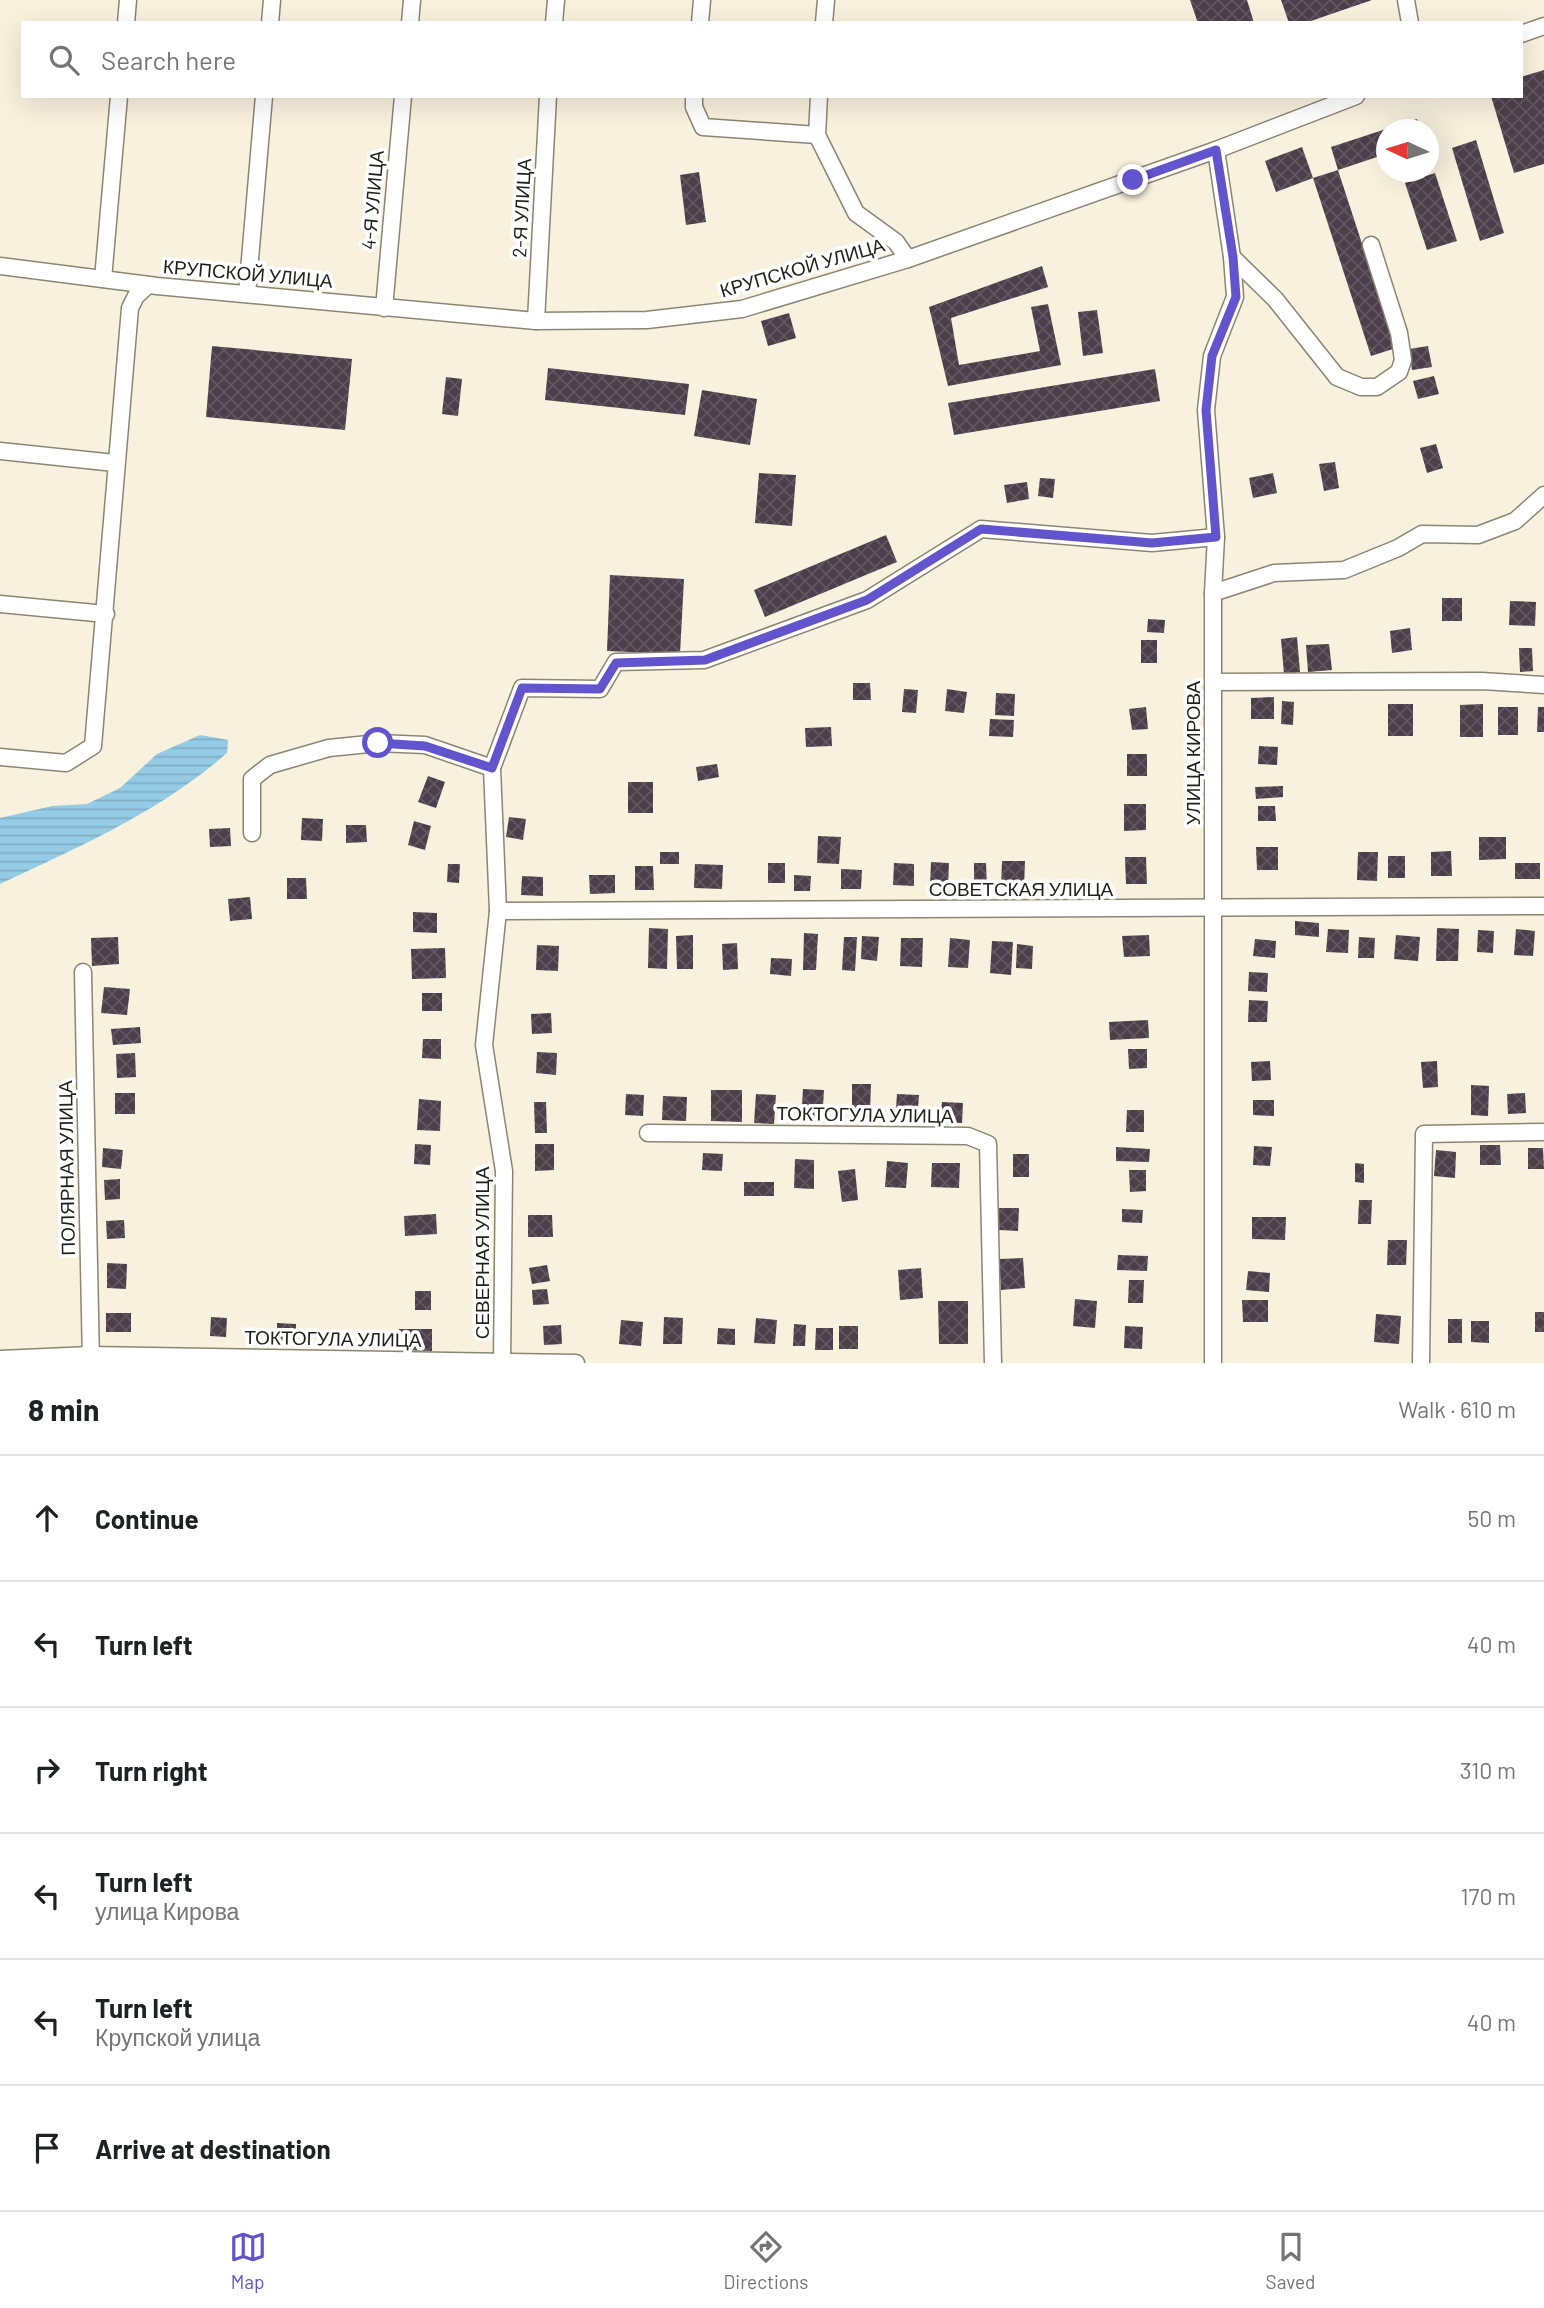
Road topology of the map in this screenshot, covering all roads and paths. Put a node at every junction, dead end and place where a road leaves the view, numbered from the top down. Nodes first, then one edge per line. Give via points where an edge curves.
1 (128, 0) edge
2 (272, 0) edge
3 (412, 0) edge
4 (556, 0) edge
5 (702, 0) edge
6 (826, 0) edge
7 (1406, 0) edge
8 (126, 21) edge
9 (270, 21) edge
10 (410, 21) edge
11 (554, 21) edge
12 (700, 21) edge
13 (824, 21) edge
14 (1410, 21) edge
15 (1544, 26) edge
16 (1523, 33) edge
17 (119, 98) edge
18 (264, 98) edge
19 (403, 98) edge
20 (548, 98) edge
21 (694, 98) edge
22 (820, 98) edge
23 (1351, 98) edge
24 (817, 135) junction
25 (1216, 150) junction
26 (1371, 245) dead end
27 (1233, 257) junction
28 (908, 259) junction
29 (0, 266) edge
30 (103, 279) junction
31 (148, 285) junction
32 (247, 295) junction
33 (384, 307) junction
34 (536, 321) junction
35 (0, 451) edge
36 (115, 463) junction
37 (1544, 495) edge
38 (1216, 537) junction
39 (1213, 593) junction
40 (0, 604) edge
41 (106, 614) junction
42 (1213, 682) junction
43 (1544, 685) edge
44 (0, 757) edge
45 (492, 768) junction
46 (252, 833) dead end
47 (1544, 906) edge
48 (1213, 909) junction
49 (498, 911) junction
50 (83, 972) dead end
51 (1544, 1132) edge
52 (648, 1133) dead end
53 (0, 1359) edge
54 (91, 1359) edge
55 (502, 1362) edge
56 (576, 1363) edge
57 (993, 1363) edge
58 (1213, 1363) edge
59 (1421, 1363) edge

1 - 8 street
2 - 9 street
3 - 10 street
4 - 11 street
5 - 12 street
6 - 13 street
7 - 14 street
15 - 16 street
17 - 30 street
18 - 32 street
19 - 33 street, 4-Я УЛИЦА
20 - 34 street, 2-Я УЛИЦА
21 - 24 street via 703,127
22 - 24 street
23 - 25 street, КРУПСКОЙ УЛИЦА
24 - 28 street via 856,213 896,242
25 - 27 street, УЛИЦА КИРОВА
25 - 28 street, КРУПСКОЙ УЛИЦА
26 - 27 street via 1403,360 1399,372 1377,387 1361,387 1337,377 1275,299
27 - 38 street, УЛИЦА КИРОВА via 1236,297 1212,356 1206,410
28 - 34 street, КРУПСКОЙ УЛИЦА via 742,309 647,320
29 - 30 street, КРУПСКОЙ УЛИЦА
30 - 31 street, КРУПСКОЙ УЛИЦА
31 - 32 street, КРУПСКОЙ УЛИЦА
31 - 36 street via 130,308
32 - 33 street, КРУПСКОЙ УЛИЦА
33 - 34 street, КРУПСКОЙ УЛИЦА
35 - 36 street
36 - 41 street
37 - 39 street via 1515,521 1478,535 1422,534 1344,570 1273,573
38 - 39 street, УЛИЦА КИРОВА
38 - 45 street via 1152,543 981,529 867,600 705,660 616,663 600,689 522,688
39 - 42 street, УЛИЦА КИРОВА
40 - 41 street
41 - 44 street via 93,746 66,763
42 - 43 street
42 - 48 street, УЛИЦА КИРОВА
45 - 46 street via 425,746 378,743 329,748 270,765 253,779
45 - 49 street, СЕВЕРНАЯ УЛИЦА
47 - 48 street, СОВЕТСКАЯ УЛИЦА
48 - 49 street, СОВЕТСКАЯ УЛИЦА
48 - 58 street, УЛИЦА КИРОВА
49 - 55 street, СЕВЕРНАЯ УЛИЦА via 484,1045 504,1171
50 - 54 street, ПОЛЯРНАЯ УЛИЦА
51 - 59 street via 1424,1134
52 - 57 street, ТОКТОГУЛА УЛИЦА via 968,1136 988,1144
53 - 54 street, ТОКТОГУЛА УЛИЦА
54 - 55 street, ТОКТОГУЛА УЛИЦА
55 - 56 street, ТОКТОГУЛА УЛИЦА

